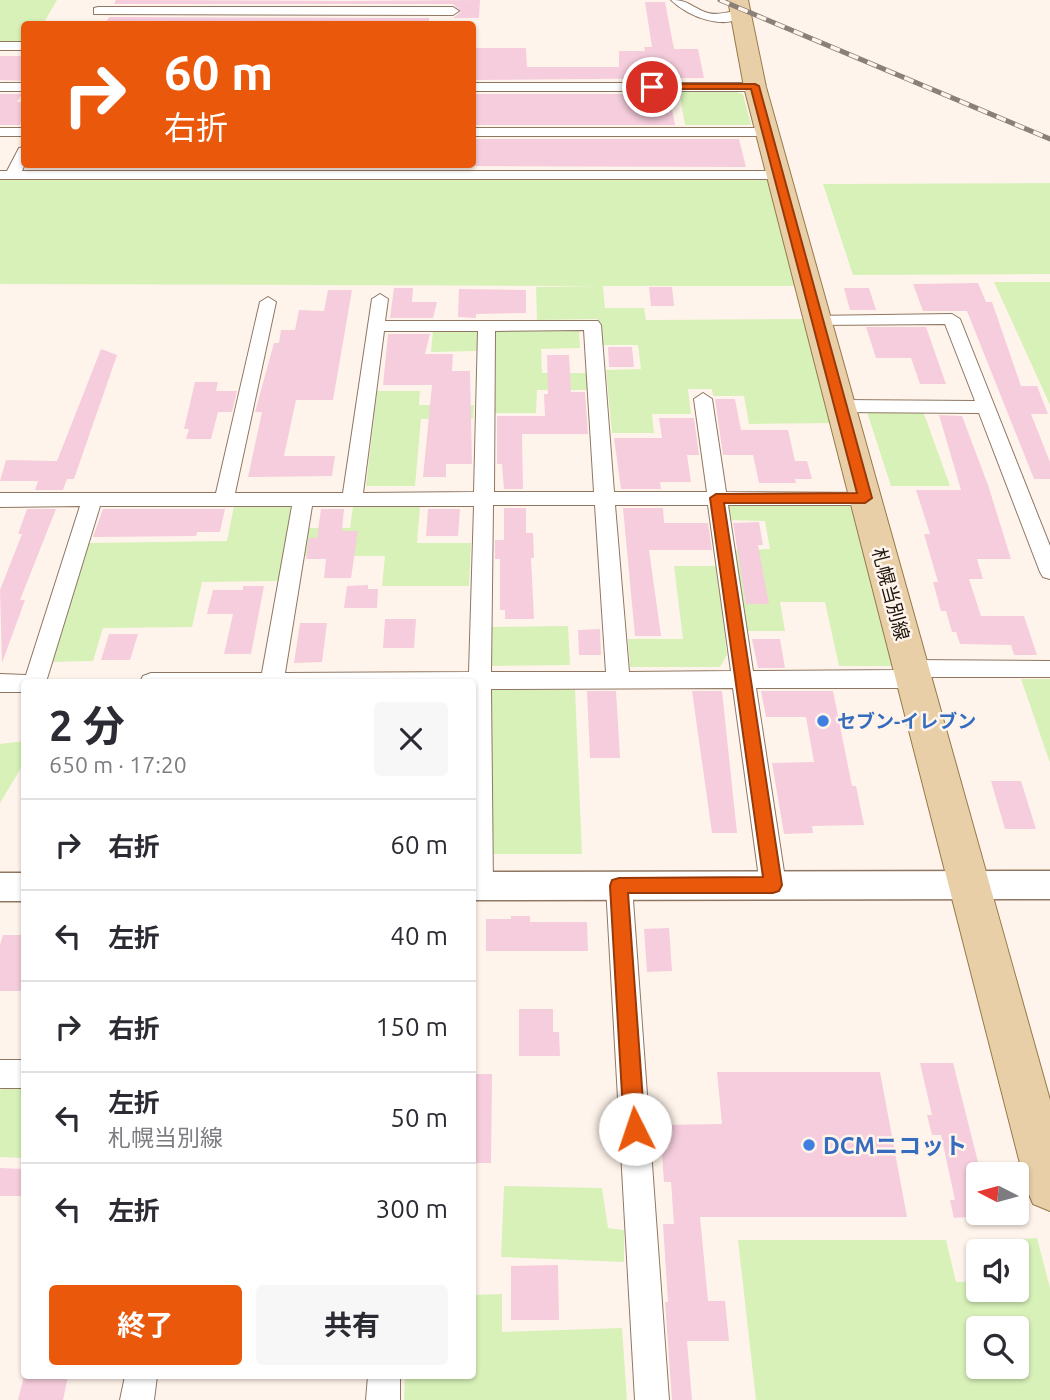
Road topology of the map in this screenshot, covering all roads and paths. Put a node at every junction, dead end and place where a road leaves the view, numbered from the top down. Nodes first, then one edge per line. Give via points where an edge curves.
1 (677, 0) edge
2 (454, 5) edge
3 (101, 6) edge
4 (739, 8) edge
5 (0, 46) edge
6 (21, 46) edge
7 (755, 86) junction
8 (0, 87) edge
9 (21, 87) edge
10 (476, 87) edge
11 (0, 132) edge
12 (21, 132) edge
13 (476, 132) edge
14 (767, 132) junction
15 (21, 155) edge
16 (440, 170) edge
17 (6, 175) edge
18 (778, 175) junction
19 (380, 299) dead end
20 (268, 302) dead end
21 (817, 320) junction
22 (486, 325) junction
23 (376, 326) junction
24 (703, 399) dead end
25 (840, 406) junction
26 (986, 407) junction
27 (606, 498) junction
28 (716, 498) junction
29 (865, 498) junction
30 (224, 499) junction
31 (303, 499) junction
32 (352, 499) junction
33 (484, 499) junction
34 (0, 500) edge
35 (92, 500) junction
36 (1050, 572) edge
37 (1050, 669) edge
38 (912, 674) junction
39 (36, 679) edge
40 (273, 679) edge
41 (618, 680) junction
42 (744, 680) junction
43 (476, 681) edge
44 (480, 681) junction
45 (0, 683) edge
46 (21, 683) edge
47 (773, 885) junction
48 (969, 885) junction
49 (1050, 885) edge
50 (476, 886) edge
51 (619, 886) junction
52 (0, 887) edge
53 (21, 887) edge
54 (0, 1074) edge
55 (21, 1074) edge
56 (1050, 1187) edge
57 (140, 1379) edge
58 (384, 1379) edge
59 (137, 1400) edge
60 (383, 1400) edge
61 (652, 1400) edge

1 - 4 street via 708,18
2 - 3 street
4 - 7 main road, 札幌当別線
5 - 6 street
7 - 10 street
7 - 14 main road, 札幌当別線
8 - 9 street
11 - 12 street
13 - 14 street
14 - 18 main road, 札幌当別線
15 - 17 street
16 - 17 street
16 - 18 street
18 - 21 main road, 札幌当別線
19 - 23 street
20 - 30 street
21 - 25 main road, 札幌当別線
21 - 26 street via 952,319
22 - 23 street
22 - 27 street via 592,325
22 - 33 street
23 - 32 street
24 - 28 street
25 - 26 street
25 - 29 main road, 札幌当別線
26 - 36 street
27 - 28 street
27 - 33 street
27 - 41 street
28 - 29 street
28 - 42 street
29 - 38 main road, 札幌当別線
30 - 31 street
30 - 35 street
31 - 32 street
31 - 40 street
32 - 33 street
33 - 44 street
34 - 35 street
35 - 39 street
37 - 38 street
38 - 42 street
38 - 48 main road, 札幌当別線
41 - 42 street
41 - 44 street
42 - 47 street
43 - 44 street
44 - 50 street
45 - 46 street
47 - 48 street
47 - 51 street
48 - 49 street
48 - 56 main road, 札幌当別線
50 - 51 street
51 - 61 street
52 - 53 street
54 - 55 street
57 - 59 street
58 - 60 street

